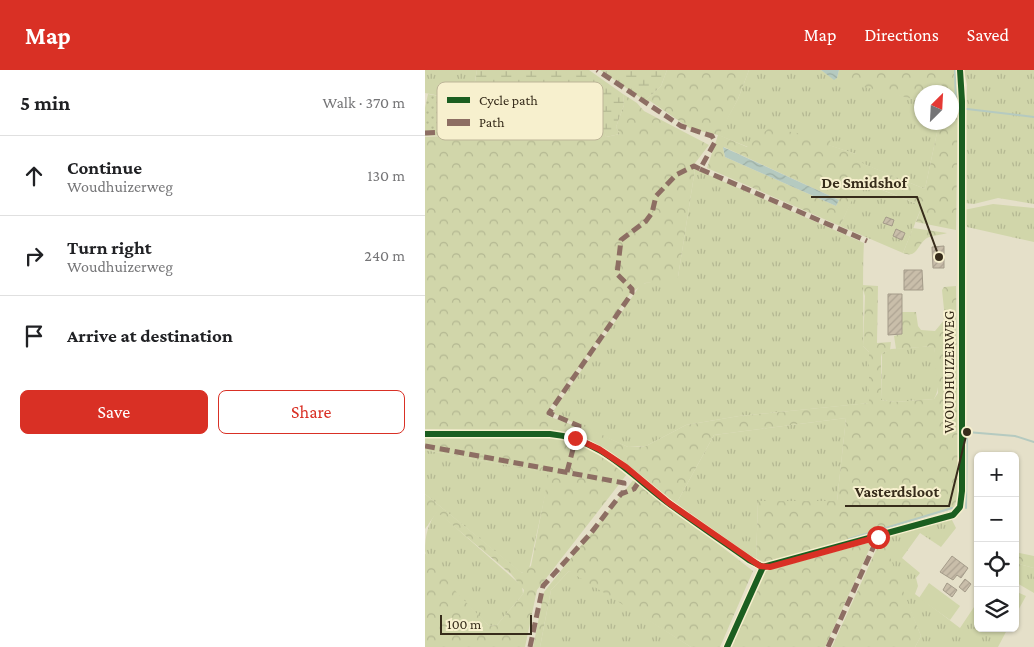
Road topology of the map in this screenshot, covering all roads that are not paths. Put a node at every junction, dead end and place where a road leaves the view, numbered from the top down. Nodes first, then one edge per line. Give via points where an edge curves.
1 (960, 70) edge
2 (425, 434) edge
3 (763, 567) junction
4 (727, 647) edge

1 - 3 street, WOUDHUIZERWEG via 963,101 960,507 945,518
2 - 3 street via 550,434 586,443 626,467 669,503
3 - 4 street

